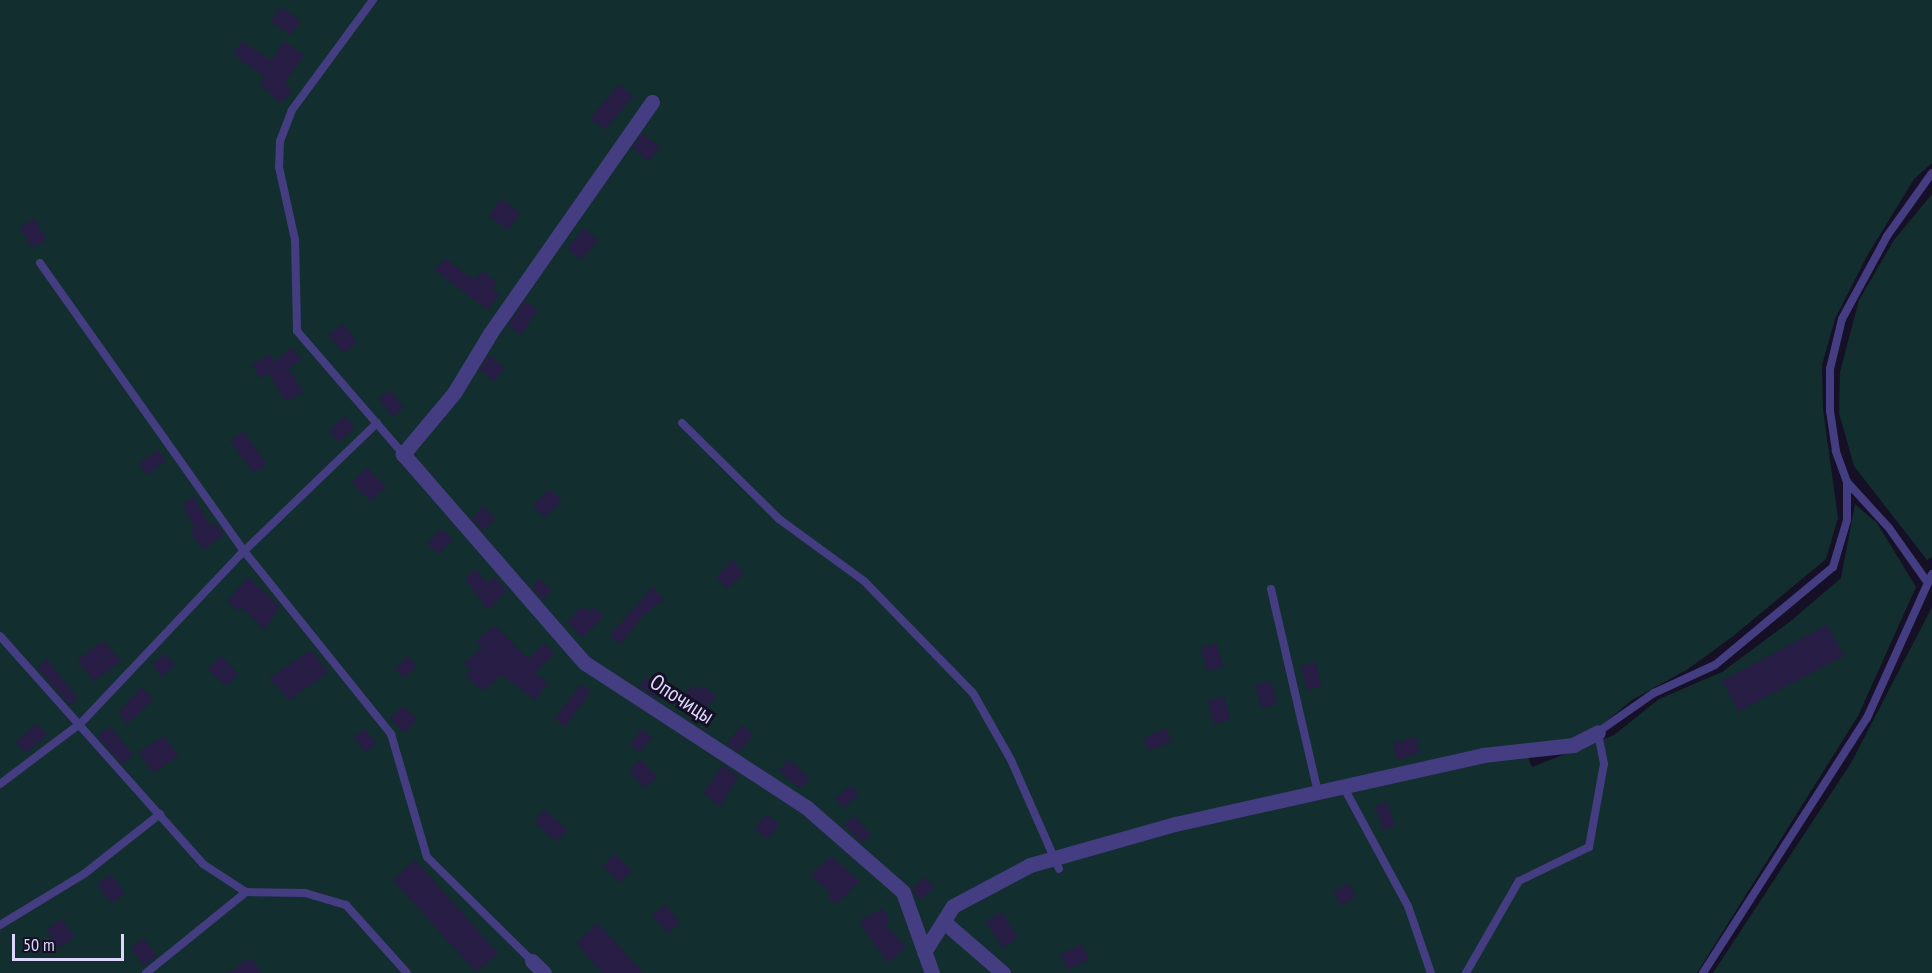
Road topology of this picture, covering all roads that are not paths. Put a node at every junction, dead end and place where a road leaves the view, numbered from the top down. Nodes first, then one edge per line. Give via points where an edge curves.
1 (372, 0) edge
2 (652, 102) dead end
3 (1932, 173) edge
4 (39, 263) dead end
5 (377, 423) junction
6 (682, 423) dead end
7 (403, 454) junction
8 (1847, 482) junction
9 (244, 551) junction
10 (1930, 579) edge
11 (1271, 589) dead end
12 (0, 636) edge
13 (81, 723) junction
14 (1598, 732) junction
15 (0, 784) edge
16 (1343, 786) junction
17 (1318, 792) junction
18 (160, 814) junction
19 (1056, 863) junction
20 (246, 892) junction
21 (944, 922) junction
22 (0, 925) edge
23 (924, 952) junction
24 (532, 961) joint
25 (150, 972) edge
26 (407, 973) edge
27 (544, 973) edge
28 (932, 973) edge
29 (1003, 973) edge
30 (1431, 973) edge
31 (1466, 973) edge
32 (1703, 973) edge

1 - 5 lane via 292,110 280,141 279,167 295,240 297,331
2 - 7 street via 490,332 454,393
3 - 8 lane via 1887,236 1842,320 1830,369 1830,411 1836,451
4 - 9 lane
5 - 7 lane
5 - 9 lane
6 - 19 lane via 779,519 864,581 973,693 1011,760
7 - 23 street, Опочицы via 585,663 806,807 903,892
8 - 10 lane
8 - 14 lane via 1847,520 1833,567 1715,665 1654,693
9 - 13 lane
9 - 24 lane via 391,734 428,857
10 - 32 lane via 1867,718
11 - 17 lane
12 - 13 lane
13 - 15 lane
13 - 18 lane
14 - 16 street via 1573,745 1483,755
14 - 31 lane via 1604,764 1589,847 1519,881
16 - 17 street
16 - 30 lane via 1408,906
17 - 19 street
18 - 20 lane via 203,864
18 - 22 lane via 84,874
19 - 21 street via 988,885 953,906
20 - 25 lane
20 - 26 lane via 305,893 346,905
21 - 23 street
21 - 29 street
23 - 28 street, Опочицы
24 - 27 street

